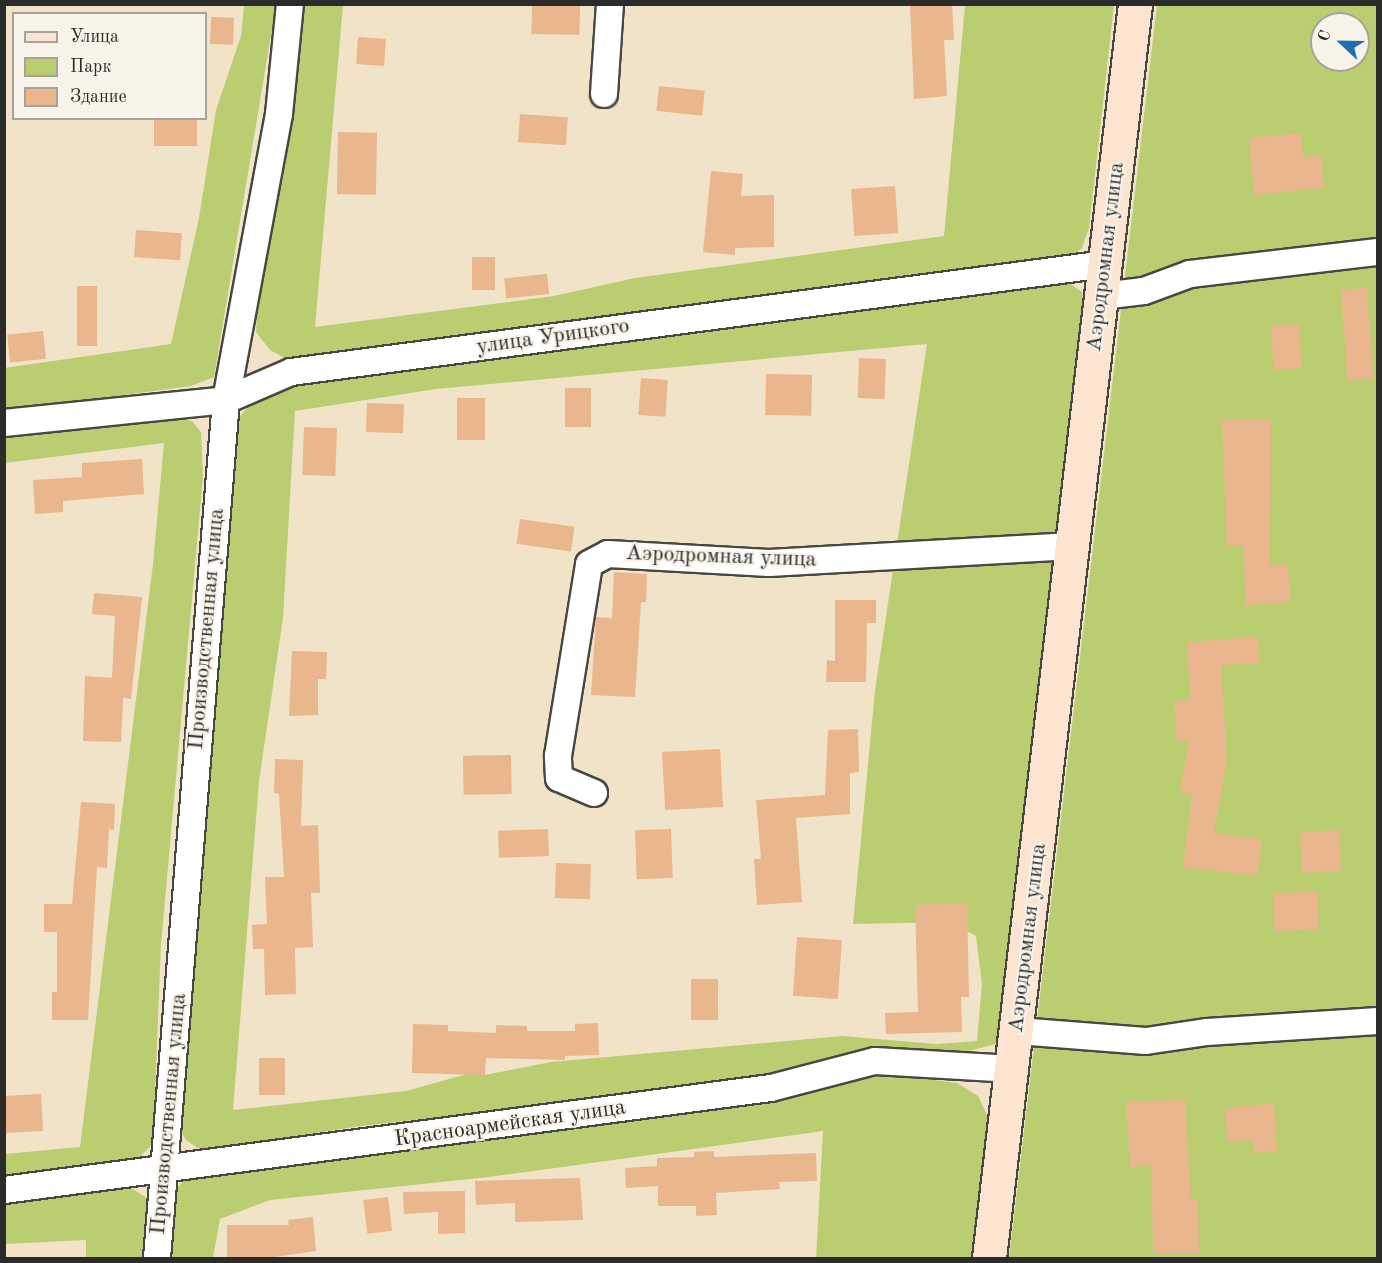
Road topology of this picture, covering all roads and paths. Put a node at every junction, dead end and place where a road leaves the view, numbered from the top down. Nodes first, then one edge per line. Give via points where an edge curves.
1 (290, 4) edge
2 (610, 4) edge
3 (1135, 4) edge
4 (604, 94) dead end
5 (1377, 252) edge
6 (1106, 264) junction
7 (1102, 296) junction
8 (226, 400) junction
9 (4, 423) edge
10 (1073, 546) junction
11 (594, 793) dead end
12 (1377, 1022) edge
13 (1018, 1031) junction
14 (1013, 1069) junction
15 (165, 1172) junction
16 (4, 1190) edge
17 (157, 1258) edge
18 (989, 1258) edge

1 - 8 street, Производственная улица via 279,114
2 - 4 street
3 - 6 street, Аэродромная улица
5 - 7 street via 1190,274 1144,291
6 - 7 street, Аэродромная улица
6 - 8 street, улица Урицкого via 291,372
7 - 10 street, Аэродромная улица
8 - 9 street, улица Урицкого
8 - 15 street, Производственная улица
10 - 11 street, Аэродромная улица via 769,563 608,554 590,564 558,756 559,778
10 - 13 street, Аэродромная улица
12 - 13 street via 1207,1032 1146,1041
13 - 14 street, Аэродромная улица
14 - 15 street, Красноармейская улица via 876,1061 771,1088
14 - 18 street, Аэродромная улица
15 - 16 street, Красноармейская улица
15 - 17 street, Производственная улица

